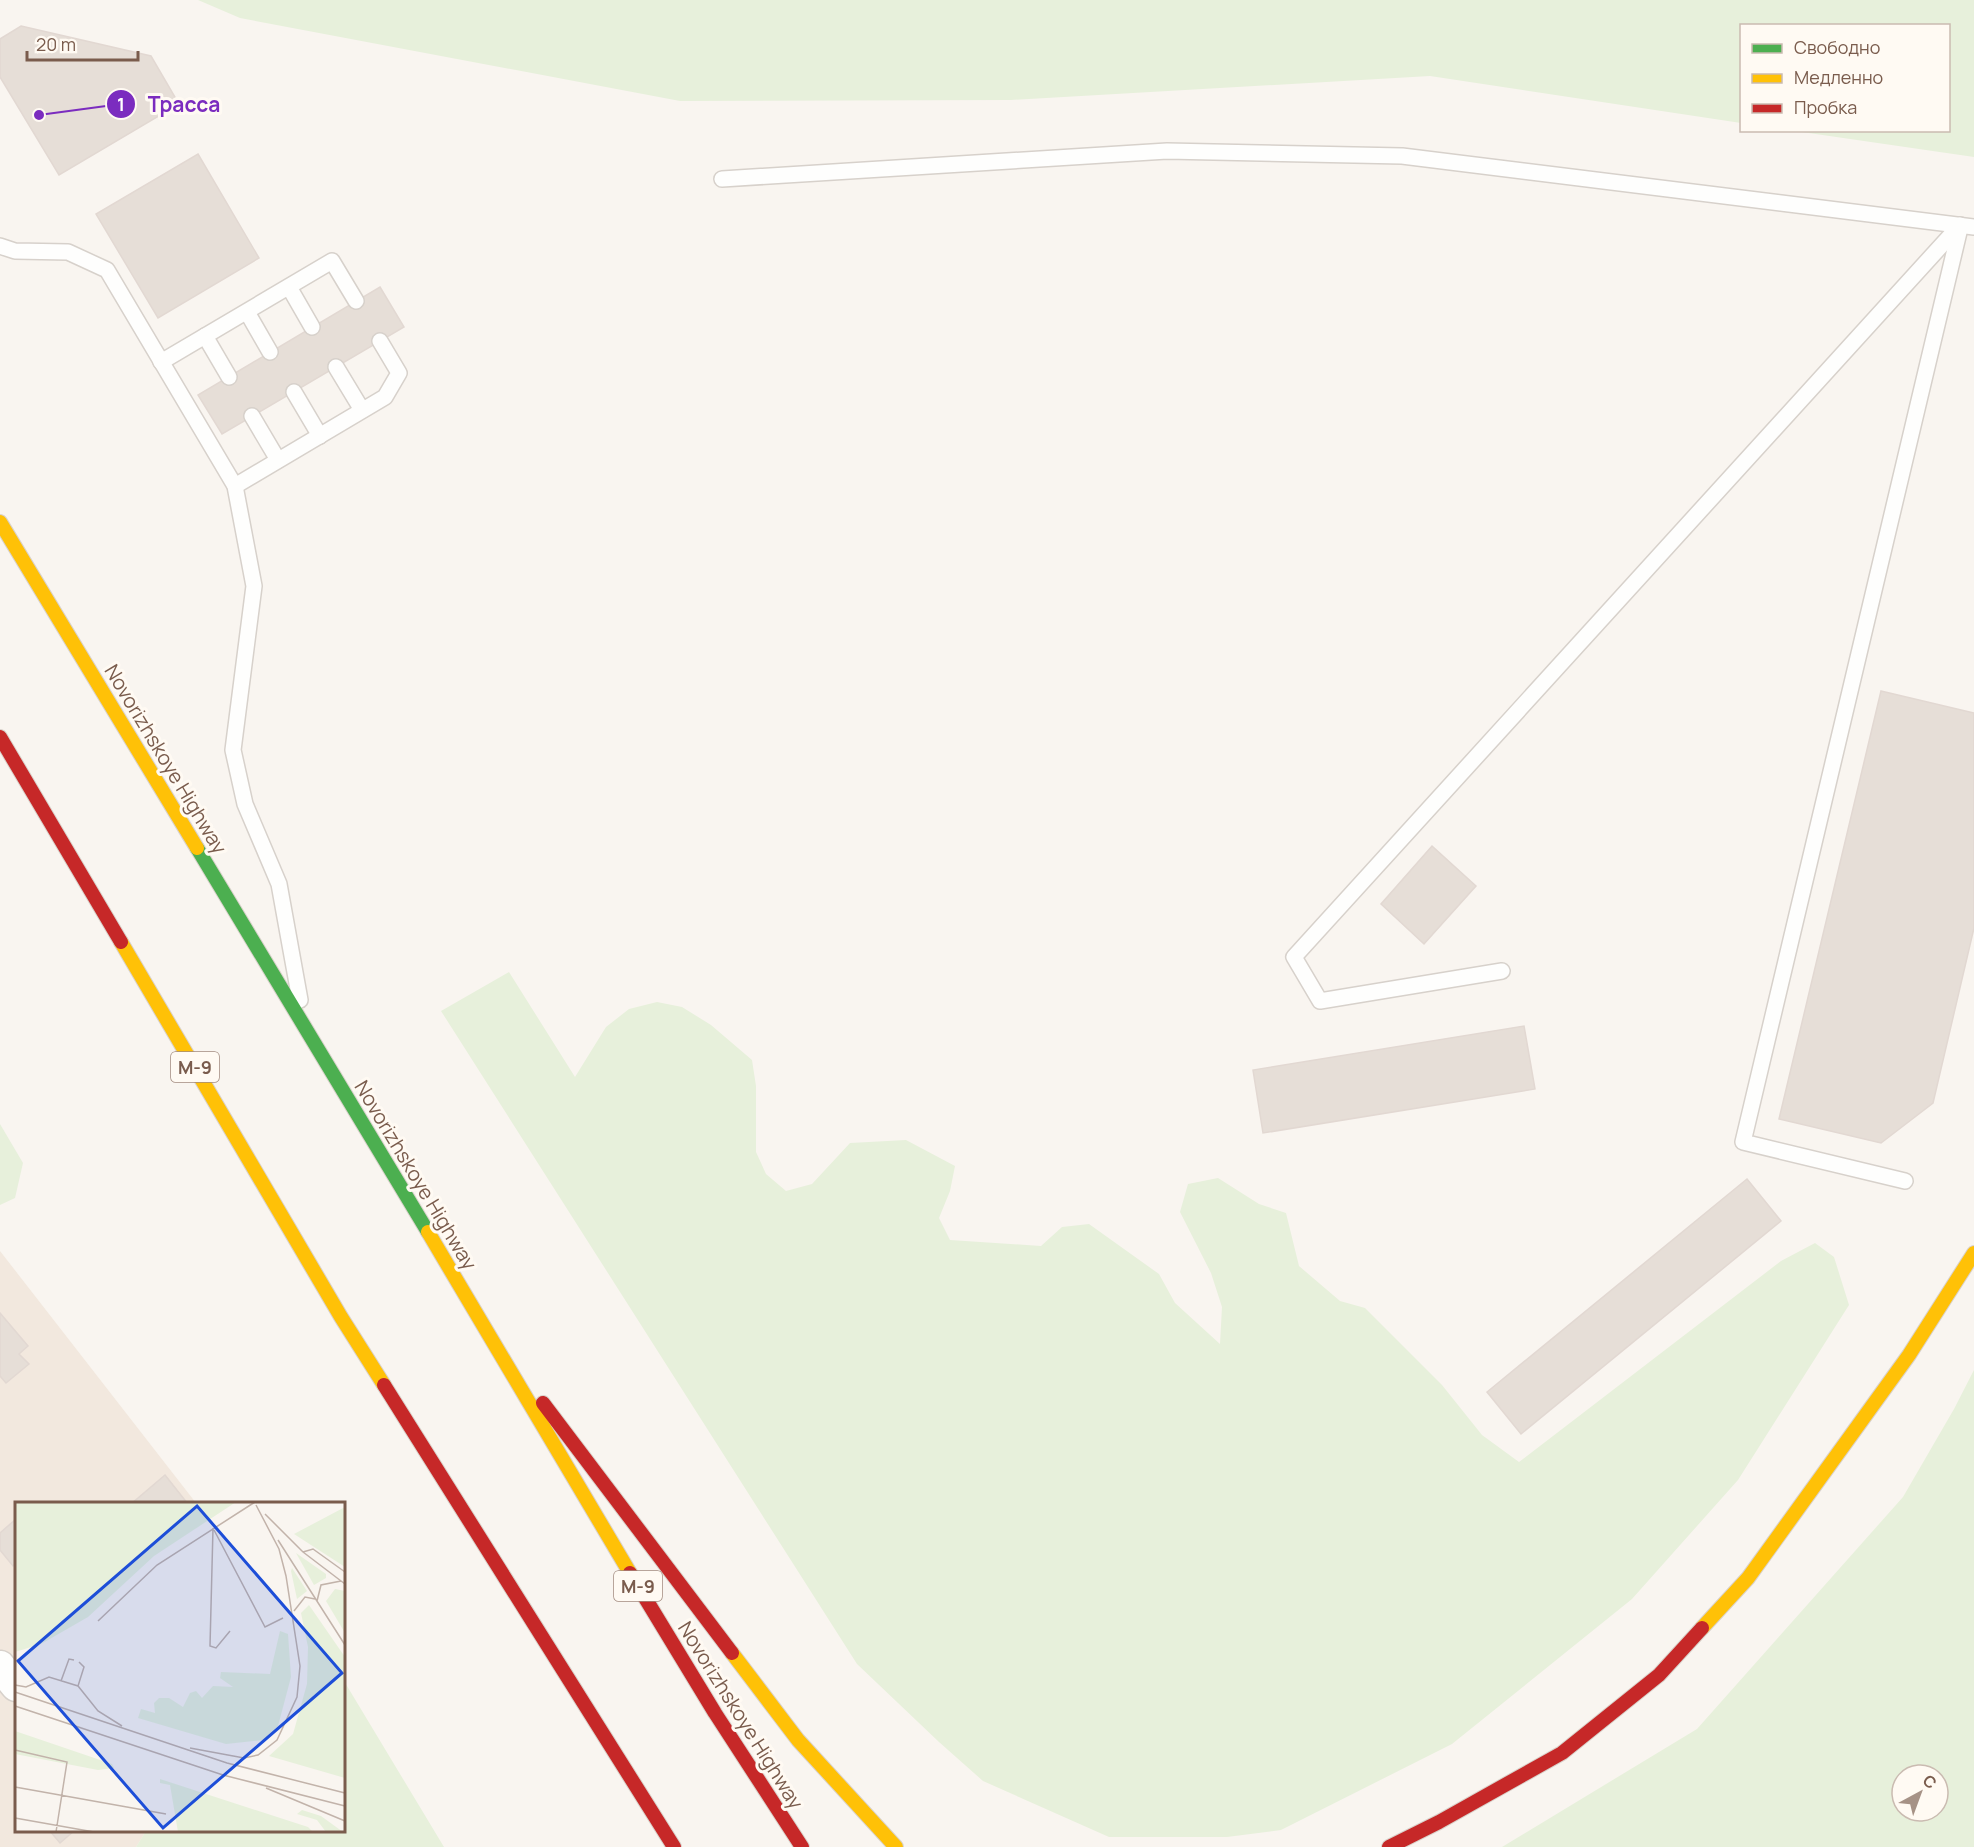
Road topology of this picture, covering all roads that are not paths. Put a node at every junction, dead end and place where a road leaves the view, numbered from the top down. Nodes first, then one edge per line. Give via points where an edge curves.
1 (722, 179) dead end
2 (1967, 226) edge
3 (0, 246) edge
4 (288, 287) junction
5 (356, 301) dead end
6 (247, 312) junction
7 (312, 327) dead end
8 (205, 336) junction
9 (380, 341) dead end
10 (270, 352) dead end
11 (161, 362) junction
12 (336, 367) dead end
13 (229, 377) dead end
14 (294, 392) dead end
15 (362, 411) junction
16 (252, 416) dead end
17 (320, 436) junction
18 (278, 460) junction
19 (235, 486) junction
20 (0, 522) edge
21 (0, 737) edge
22 (1502, 970) dead end
23 (305, 1027) junction
24 (1905, 1181) dead end
25 (1974, 1253) edge
26 (481, 1321) junction
27 (0, 1665) edge
28 (15, 1685) edge
29 (674, 1847) edge
30 (802, 1847) edge
31 (896, 1847) edge
32 (1389, 1847) edge

1 - 2 lane via 1167,151 1402,156
2 - 22 lane via 1294,957 1320,1001
2 - 24 lane via 1743,1142
3 - 11 lane via 15,251 68,252 107,270
4 - 5 lane via 332,261
4 - 6 lane
4 - 7 lane
6 - 8 lane
6 - 10 lane
8 - 11 lane
8 - 13 lane
9 - 15 lane via 399,373 385,397
11 - 19 lane
12 - 15 lane
14 - 17 lane
15 - 17 lane
16 - 18 lane
17 - 18 lane
18 - 19 lane
19 - 23 lane via 254,586 233,750 245,804 279,884
20 - 23 main road, Novorizhskoye Highway / М-9
21 - 29 main road, М-9 via 341,1317
23 - 26 main road, Novorizhskoye Highway / М-9
25 - 32 main road via 1909,1355 1748,1578 1659,1675 1562,1753
26 - 30 main road, Novorizhskoye Highway / М-9 via 615,1549
26 - 31 main road, М-9 via 798,1740
27 - 28 street

